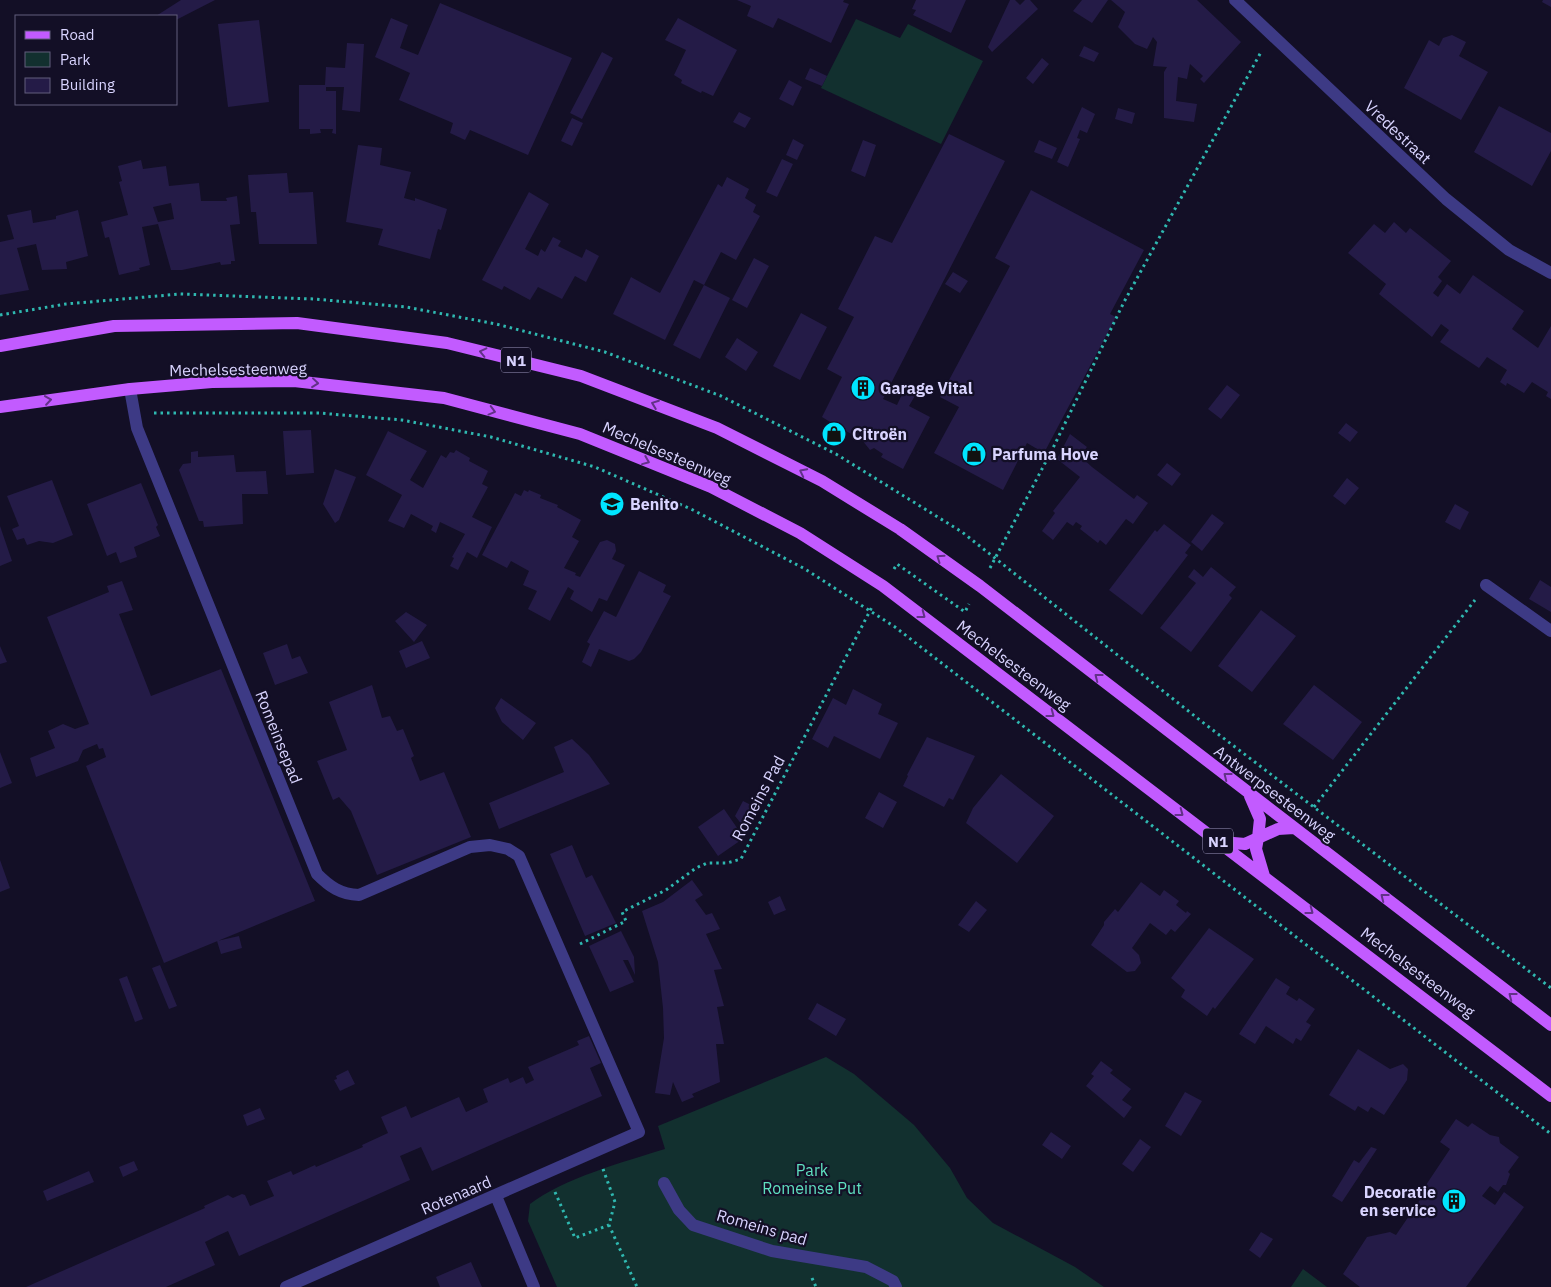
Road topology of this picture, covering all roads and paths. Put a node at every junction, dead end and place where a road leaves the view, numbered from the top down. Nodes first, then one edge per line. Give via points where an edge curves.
1 (1235, 0) edge
2 (1271, 34) junction
3 (1551, 273) edge
4 (0, 346) edge
5 (130, 389) junction
6 (0, 407) edge
7 (134, 414) junction
8 (1486, 585) joint
9 (883, 586) junction
10 (980, 586) junction
11 (870, 611) junction
12 (1551, 631) edge
13 (1247, 792) junction
14 (1314, 807) dead end
15 (1294, 828) junction
16 (1258, 838) junction
17 (1219, 842) junction
18 (1264, 876) junction
19 (561, 953) junction
20 (1551, 1025) edge
21 (1551, 1096) edge
22 (639, 1132) joint
23 (1551, 1134) edge
24 (597, 1152) junction
25 (547, 1174) junction
26 (664, 1183) dead end
27 (496, 1196) junction
28 (609, 1225) junction
29 (286, 1287) edge
30 (534, 1287) edge
31 (637, 1287) edge
32 (896, 1287) edge

1 - 2 street, Vredestraat
2 - 3 street, Vredestraat via 1446,200 1509,250
2 - 10 path via 1124,302 1053,448
10 -> 4 main road, N1 via 900,529 822,481 717,428 581,376 447,344 297,322 114,326
6 -> 5 main road, Mechelsesteenweg / N1
5 - 7 street, Romeinsepad
5 -> 9 main road, Mechelsesteenweg / N1 via 212,382 294,381 453,400 580,434 711,487 800,533
7 - 11 path via 319,413 402,420 491,438 594,467 693,510 805,568
7 - 19 street, Romeinsepad via 317,874 331,888 348,895 359,895 470,847 490,845 508,850 519,856
8 - 12 street
8 - 14 path
9 - 10 path via 897,564 965,612
9 - 11 path
9 -> 17 main road, Mechelsesteenweg / N1
13 -> 10 main road, Antwerpsesteenweg / N1
11 - 19 path, Romeins Pad via 740,859 696,868 666,890 622,912 626,922
11 - 23 path via 895,627
13 - 15 main road, Antwerpsesteenweg / N1
13 - 16 main road via 1260,819
15 - 16 main road via 1278,829
20 -> 15 main road, Antwerpsesteenweg / N1
16 - 17 main road via 1245,844
16 - 18 main road via 1256,849
17 - 18 main road, Mechelsesteenweg / N1
18 -> 21 main road, Mechelsesteenweg / N1
19 - 22 street, Romeinsepad
22 - 24 street, Rotenaard
24 - 25 street, Rotenaard
24 - 28 path via 615,1202
25 - 27 street, Rotenaard
25 - 28 path via 575,1238
26 - 32 street, Romeins pad via 679,1210 693,1225 772,1251 866,1267
27 - 29 street, Rotenaard
27 - 30 street
28 - 31 path

